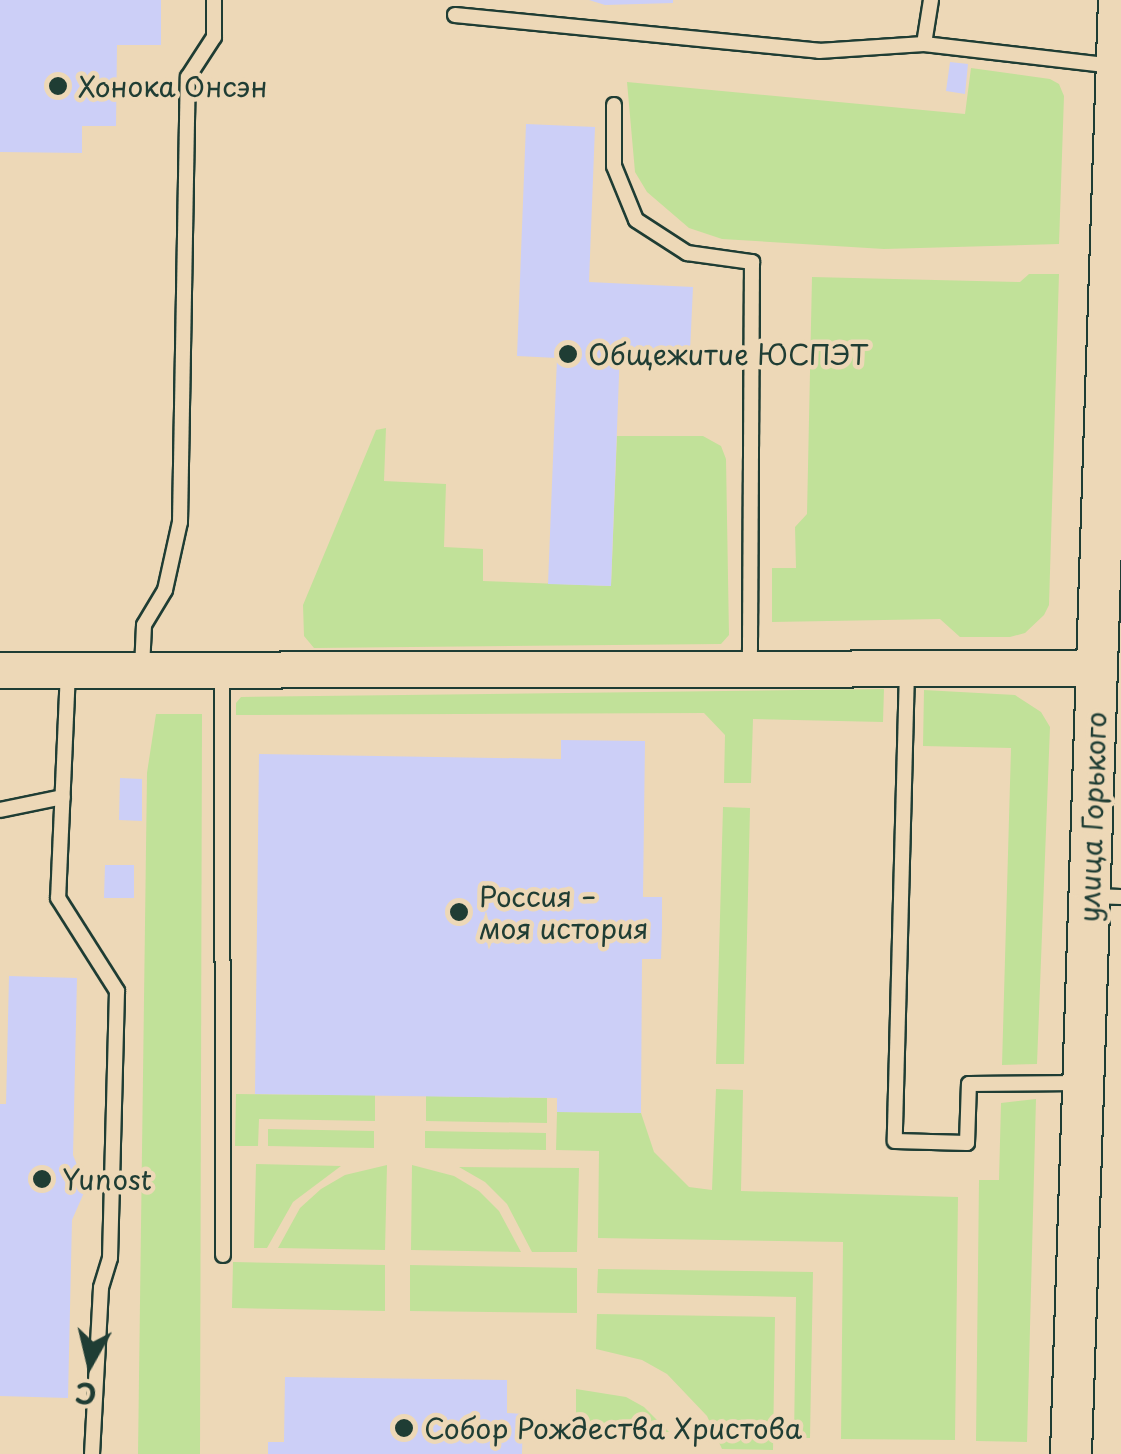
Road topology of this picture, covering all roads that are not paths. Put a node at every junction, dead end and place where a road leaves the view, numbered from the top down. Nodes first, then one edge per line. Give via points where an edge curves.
1 (214, 0) edge
2 (930, 0) edge
3 (1120, 0) edge
4 (455, 15) dead end
5 (924, 44) junction
6 (1115, 66) junction
7 (614, 106) dead end
8 (1116, 245) edge
9 (1096, 668) junction
10 (750, 669) junction
11 (907, 669) junction
12 (0, 670) edge
13 (68, 670) junction
14 (142, 670) junction
15 (222, 670) junction
16 (63, 797) junction
17 (0, 810) edge
18 (1105, 896) edge
19 (1083, 1083) junction
20 (222, 1255) dead end
21 (92, 1454) edge
22 (1071, 1454) edge

1 - 14 lane via 214,37 188,78 180,522 165,590 144,625
2 - 5 lane
3 - 6 main road, улица Горького
4 - 5 lane via 819,51
5 - 6 lane
6 - 8 main road, улица Горького
7 - 10 lane via 614,166 636,220 688,253 752,262
8 - 9 main road, улица Горького
9 - 11 street
9 - 18 main road, улица Горького
10 - 11 street
10 - 15 street
11 - 19 lane via 894,1141 968,1143 969,1084
12 - 13 street
13 - 14 street
13 - 16 lane
14 - 15 street
15 - 20 lane
16 - 17 lane
16 - 21 lane via 58,898 117,991 110,1258 101,1288
18 - 19 main road, улица Горького
19 - 22 main road, улица Горького

